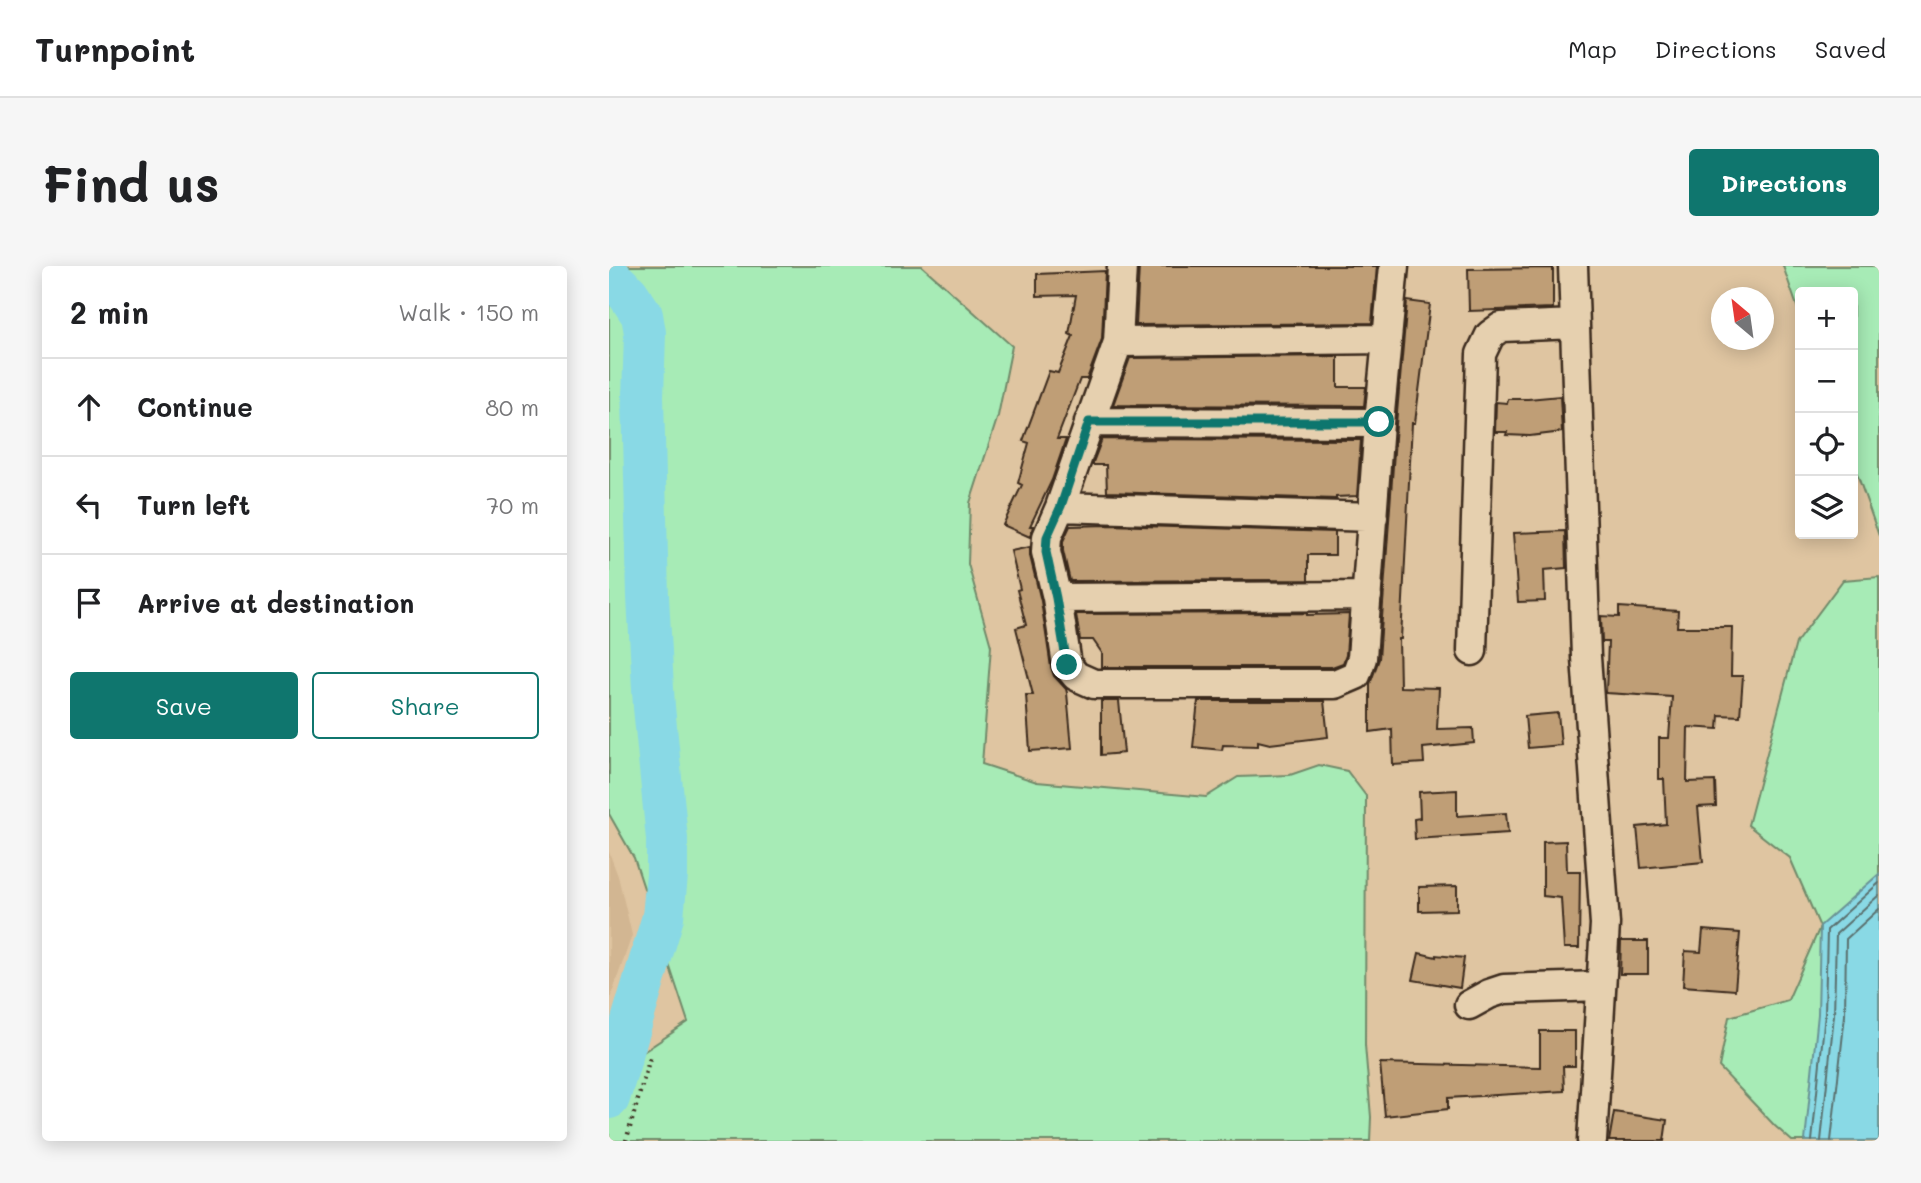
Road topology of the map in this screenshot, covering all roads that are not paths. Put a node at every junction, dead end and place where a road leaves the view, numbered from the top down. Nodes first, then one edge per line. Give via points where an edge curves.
1 (1122, 266) edge
2 (1394, 266) edge
3 (1573, 266) edge
4 (1575, 324) junction
5 (1387, 339) junction
6 (1118, 342) junction
7 (1089, 422) junction
8 (1379, 422) junction
9 (1061, 506) junction
10 (1373, 517) junction
11 (1367, 596) junction
12 (1056, 598) junction
13 (1472, 651) dead end
14 (1601, 986) junction
15 (1469, 1005) dead end
16 (1592, 1141) edge

1 - 6 street
2 - 5 street
3 - 4 street
4 - 13 street via 1501,327 1490,335 1481,354
4 - 14 street via 1586,657 1605,924
5 - 6 street
5 - 8 street
6 - 7 street
7 - 8 street
7 - 9 street
8 - 10 street
9 - 10 street
9 - 12 street via 1047,537 1046,552
10 - 11 street
11 - 12 street
11 - 12 street via 1362,658 1356,675 1335,684 1094,684 1076,676 1067,665
14 - 15 street via 1504,989
14 - 16 street

